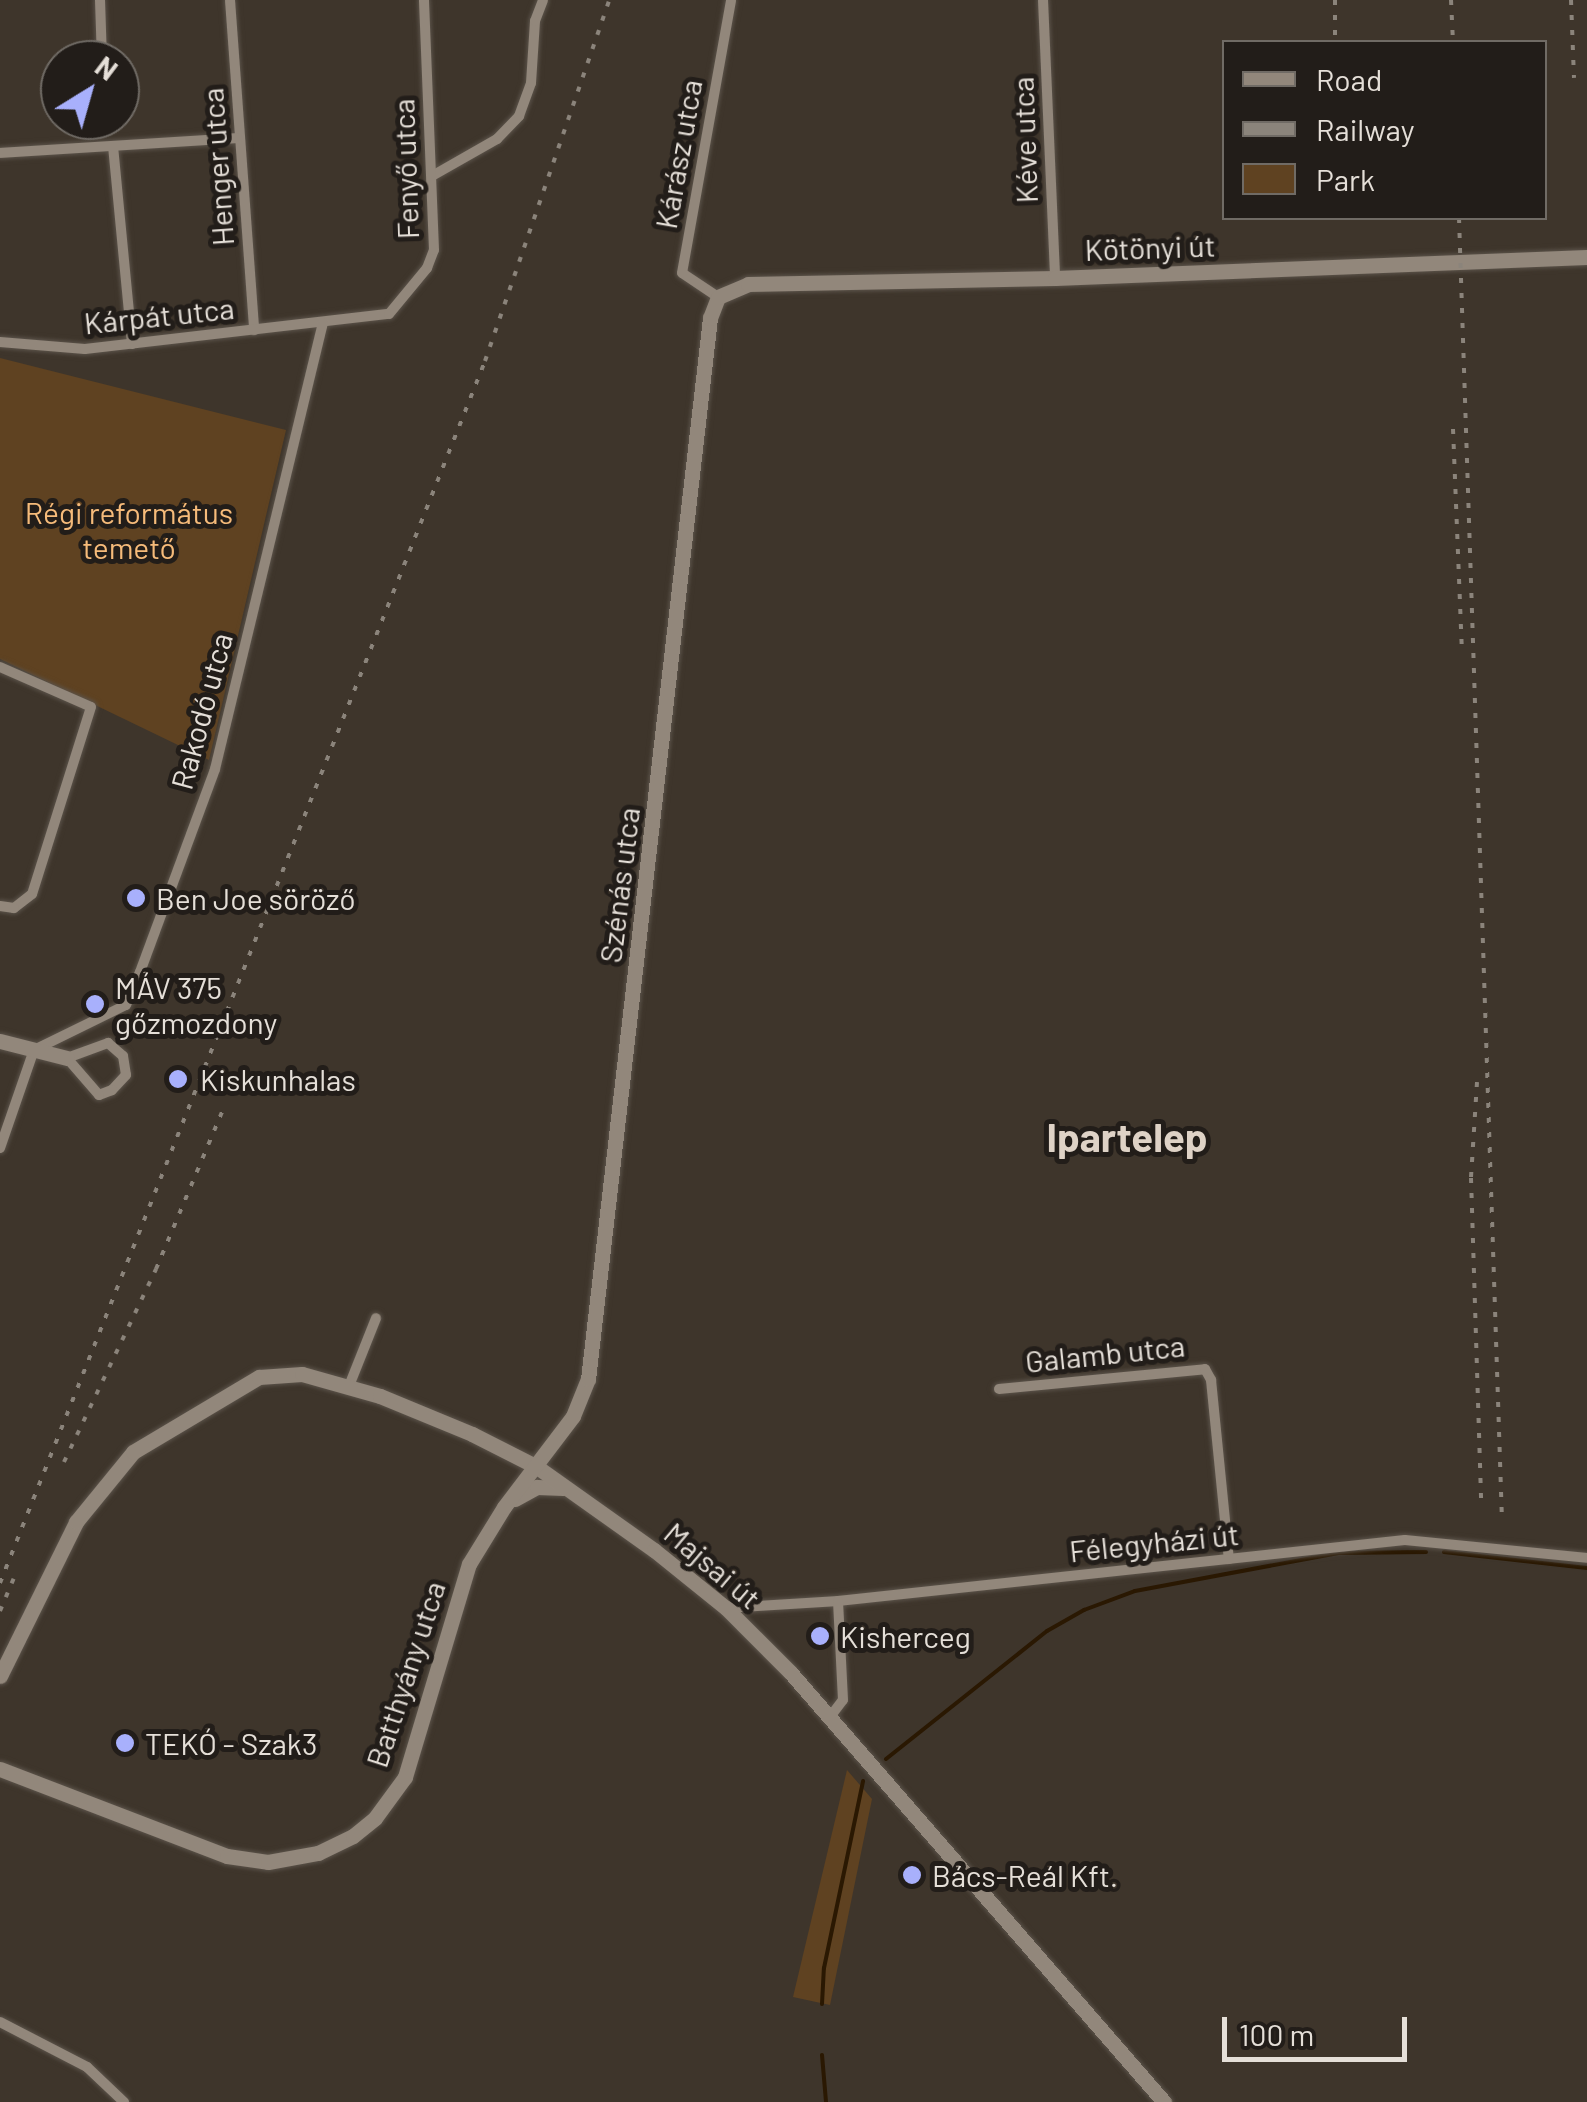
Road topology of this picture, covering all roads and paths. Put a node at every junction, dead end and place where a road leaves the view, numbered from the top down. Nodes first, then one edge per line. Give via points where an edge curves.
1 (100, 0) edge
2 (230, 0) edge
3 (424, 0) edge
4 (543, 0) edge
5 (731, 0) edge
6 (1043, 0) edge
7 (101, 40) edge
8 (238, 138) junction
9 (113, 146) junction
10 (0, 153) edge
11 (432, 176) junction
12 (1587, 257) edge
13 (1055, 278) junction
14 (718, 297) junction
15 (323, 323) junction
16 (254, 330) junction
17 (0, 342) edge
18 (132, 344) junction
19 (0, 667) edge
20 (0, 906) edge
21 (0, 1041) edge
22 (34, 1050) junction
23 (67, 1058) junction
24 (0, 1148) edge
25 (376, 1318) dead end
26 (349, 1386) junction
27 (999, 1389) dead end
28 (537, 1467) junction
29 (569, 1490) junction
30 (504, 1507) junction
31 (1587, 1558) edge
32 (1229, 1559) junction
33 (838, 1601) junction
34 (726, 1608) junction
35 (0, 1676) edge
36 (830, 1718) junction
37 (4, 1770) edge
38 (0, 2022) edge
39 (124, 2102) edge
40 (1164, 2102) edge

1 - 7 street
2 - 8 street, Henger utca
3 - 11 street, Fenyő utca
4 - 11 street via 531,83 519,116 497,139
5 - 14 street, Kárász utca via 682,273
6 - 13 street, Kéve utca
8 - 9 street
8 - 16 street, Henger utca
9 - 10 street
9 - 18 street
11 - 15 street, Fenyő utca via 435,234 427,268 389,314
12 - 13 main road, Kötönyi út
13 - 14 main road, Kötönyi út via 748,284
14 - 28 main road, Szénás utca via 710,318 588,1379 574,1416
15 - 16 street, Kárpát utca
15 - 22 street, Rakodó utca via 215,769 129,999
16 - 18 street, Kárpát utca
17 - 18 street, Kárpát utca via 64,350
19 - 20 street via 91,707 36,888 20,906
21 - 22 main road
22 - 23 main road
22 - 24 street
23 - 23 street via 100,1096 126,1076 115,1045
25 - 26 street
26 - 28 main road, Majsai út
26 - 35 main road, Majsai út via 282,1372 247,1381 132,1452 70,1532
27 - 32 street, Galamb utca via 1205,1370
28 - 29 main road, Majsai út
28 - 30 main road, Batthyány utca
29 - 30 main road via 537,1487
29 - 34 main road, Majsai út
30 - 37 main road, Batthyány utca via 456,1596 405,1777 375,1818 334,1846 279,1862 228,1856
31 - 32 street, Félegyházi út via 1405,1540
32 - 33 street, Félegyházi út
33 - 34 street, Félegyházi út
33 - 36 street via 843,1700
34 - 36 main road, Majsai út
36 - 40 main road, Majsai út
38 - 39 street via 87,2067

